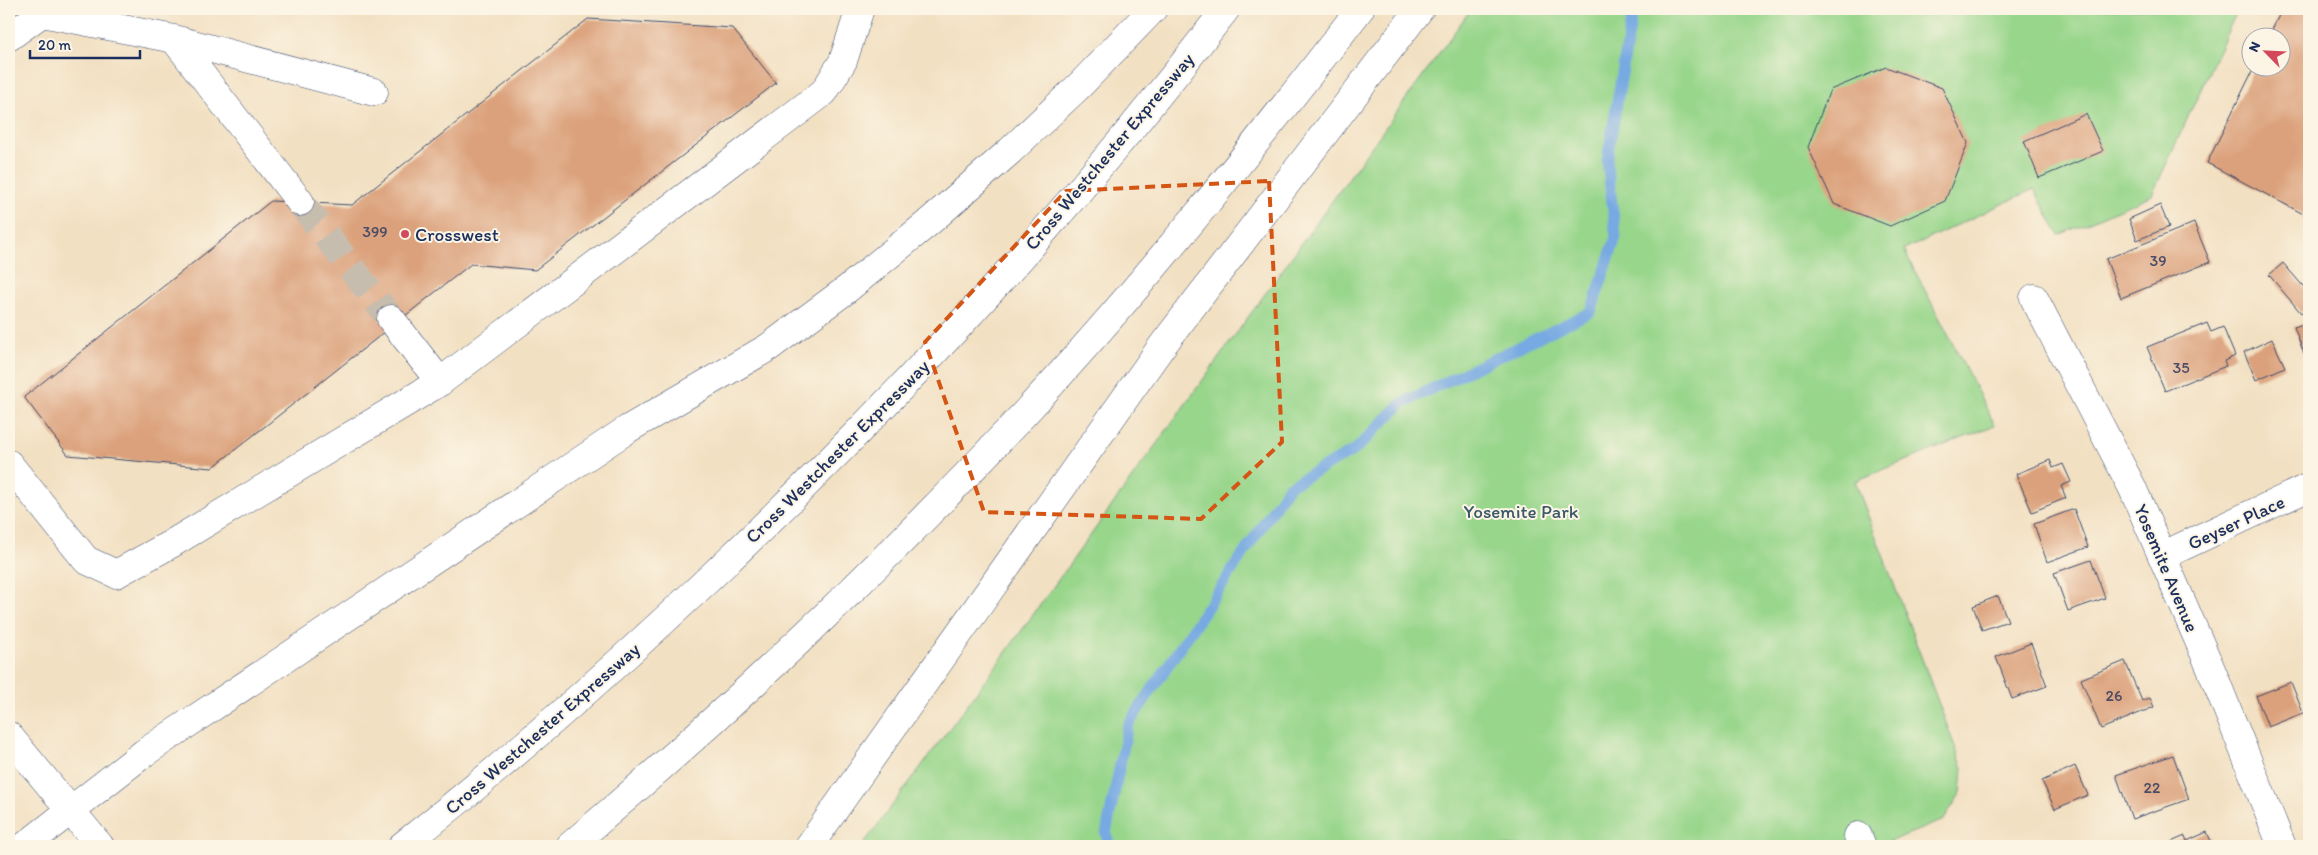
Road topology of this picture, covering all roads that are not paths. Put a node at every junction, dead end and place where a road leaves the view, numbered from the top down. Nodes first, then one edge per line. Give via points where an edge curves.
1 (860, 9) edge
2 (1153, 9) edge
3 (1226, 9) edge
4 (1360, 9) edge
5 (1420, 9) edge
6 (9, 37) edge
7 (174, 39) junction
8 (374, 92) dead end
9 (300, 202) tunnel mouth
10 (2034, 298) dead end
11 (391, 319) tunnel mouth
12 (440, 382) junction
13 (9, 464) edge
14 (2309, 487) edge
15 (2162, 556) junction
16 (9, 736) edge
17 (70, 810) junction
18 (25, 846) edge
19 (100, 846) edge
20 (402, 846) edge
21 (570, 846) edge
22 (809, 846) edge
23 (2282, 846) edge

1 - 12 main road via 843,61 824,92
2 - 17 main road via 1010,151 838,296 769,346 628,429 144,753
3 - 20 main road, Cross Westchester Expressway via 1035,241 855,436 731,557 551,723
4 - 21 main road via 1203,208 1024,414 931,512 726,710
5 - 22 main road via 1162,346
6 - 7 main road via 42,13
7 - 8 main road
7 - 9 main road
10 - 15 main road, Yosemite Avenue via 2132,487
11 - 12 main road
12 - 13 main road via 116,574 86,560
14 - 15 main road, Geyser Place
15 - 23 main road, Yosemite Avenue
16 - 17 main road
17 - 18 main road
17 - 19 main road

